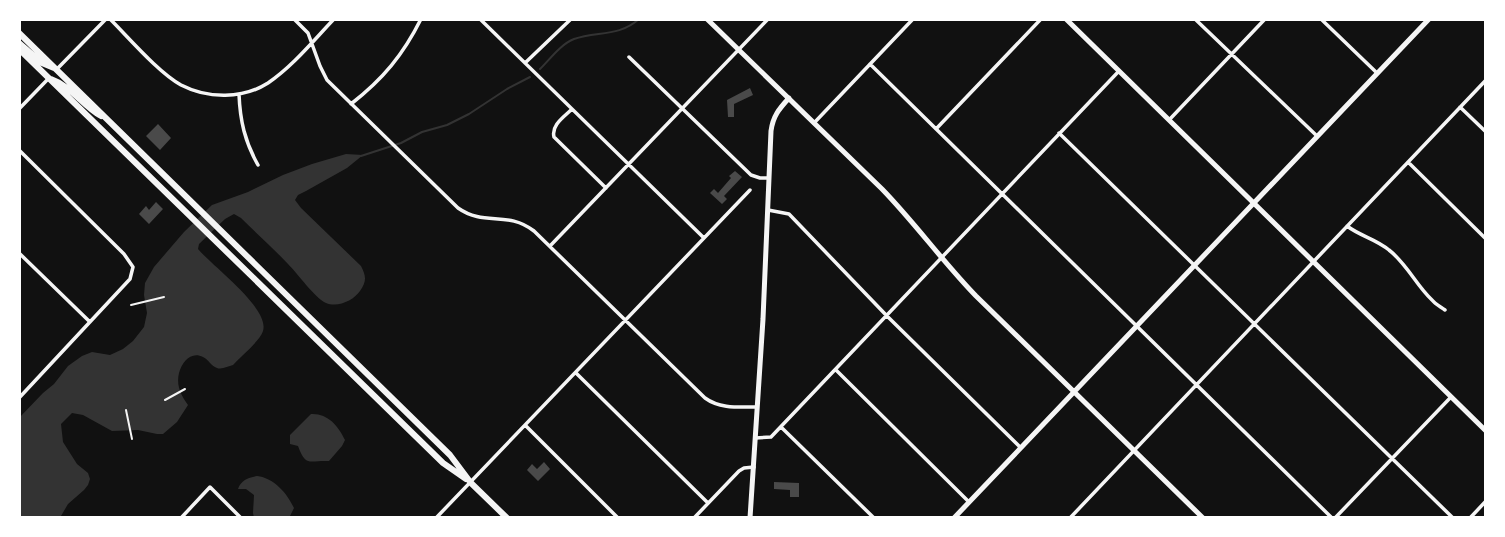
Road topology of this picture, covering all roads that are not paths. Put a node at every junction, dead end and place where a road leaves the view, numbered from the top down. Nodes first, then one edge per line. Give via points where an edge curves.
1 (108, 19) edge
2 (294, 19) edge
3 (334, 19) edge
4 (421, 19) edge
5 (480, 19) edge
6 (571, 19) edge
7 (707, 19) edge
8 (768, 19) edge
9 (913, 19) edge
10 (1041, 19) edge
11 (1066, 19) edge
12 (1195, 19) edge
13 (1265, 19) edge
14 (1321, 19) edge
15 (1429, 19) edge
16 (19, 33) edge
17 (312, 42) junction
18 (19, 43) edge
19 (19, 49) edge
20 (738, 50) junction
21 (1231, 54) junction
22 (629, 57) dead end
23 (525, 63) junction
24 (870, 64) junction
25 (57, 69) junction
26 (1119, 71) junction
27 (1377, 73) junction
28 (49, 78) junction
29 (1486, 80) edge
30 (239, 94) junction
31 (789, 98) junction
32 (351, 103) junction
33 (1460, 107) junction
34 (682, 108) junction
35 (19, 109) edge
36 (572, 109) junction
37 (1169, 120) junction
38 (111, 122) junction
39 (814, 123) junction
40 (936, 129) junction
41 (1486, 132) edge
42 (1059, 133) junction
43 (1317, 136) junction
44 (19, 150) edge
45 (141, 152) junction
46 (133, 160) junction
47 (1408, 162) junction
48 (258, 165) dead end
49 (629, 165) junction
50 (769, 178) junction
51 (606, 188) junction
52 (750, 190) dead end
53 (1002, 195) junction
54 (1254, 203) junction
55 (768, 210) junction
56 (1347, 226) junction
57 (704, 238) junction
58 (1486, 239) edge
59 (550, 246) junction
60 (19, 253) edge
61 (942, 258) junction
62 (1313, 262) junction
63 (1194, 265) junction
64 (1445, 310) dead end
65 (887, 316) junction
66 (626, 321) junction
67 (90, 322) junction
68 (1254, 323) junction
69 (1136, 326) junction
70 (339, 346) junction
71 (332, 354) junction
72 (836, 370) junction
73 (576, 373) junction
74 (1195, 384) junction
75 (1074, 392) junction
76 (1451, 397) junction
77 (19, 398) edge
78 (402, 407) junction
79 (757, 407) junction
80 (394, 415) junction
81 (525, 425) junction
82 (781, 427) junction
83 (1485, 430) edge
84 (755, 438) junction
85 (1020, 447) junction
86 (1134, 450) junction
87 (1392, 458) junction
88 (754, 467) junction
89 (471, 483) junction
90 (1486, 501) edge
91 (969, 502) junction
92 (708, 503) junction
93 (181, 518) edge
94 (241, 518) edge
95 (436, 518) edge
96 (506, 518) edge
97 (618, 518) edge
98 (694, 518) edge
99 (750, 518) edge
100 (874, 518) edge
101 (954, 518) edge
102 (1070, 518) edge
103 (1203, 518) edge
104 (1334, 518) edge
105 (1452, 518) edge
106 (1470, 518) edge

1 - 25 street
1 - 30 street via 180,84 209,94
2 - 17 street
3 - 17 street
4 - 32 street via 396,61
5 - 23 street
6 - 23 street
7 - 20 street
8 - 20 street
9 - 24 street
10 - 40 street
11 - 26 street
12 - 21 street
13 - 21 street
14 - 27 street
15 - 27 street
16 - 25 main road
17 - 30 street via 267,84
17 - 32 street via 323,74
18 - 25 main road via 42,63
19 - 28 main road
20 - 31 street
20 - 34 street
21 - 37 street
21 - 43 street
22 - 34 street
23 - 36 street
24 - 39 street
24 - 40 street
25 - 38 main road
26 - 37 street
26 - 42 street
27 - 43 street
28 - 35 street
28 - 38 main road
28 - 46 main road
29 - 33 street
30 - 48 street via 245,139
31 - 39 street
31 - 50 street via 773,119
32 - 59 street via 467,214 517,220
33 - 41 street
33 - 47 street
34 - 49 street
34 - 50 street via 751,175
36 - 49 street
36 - 51 street via 554,128 554,137
37 - 54 street
38 - 45 main road
39 - 61 street via 900,207
40 - 53 street
42 - 53 street
42 - 63 street
43 - 54 street
44 - 67 street via 133,267 131,279
45 - 46 street
45 - 70 main road
46 - 71 main road
47 - 56 street
47 - 58 street
49 - 51 street
49 - 57 street
50 - 55 street
51 - 59 street
52 - 57 street
53 - 61 street
53 - 69 street
54 - 62 street
54 - 63 street
55 - 65 street via 789,214
55 - 79 street
56 - 62 street
56 - 64 street via 1390,250 1432,301
57 - 66 street
59 - 66 street
60 - 67 street
61 - 65 street
61 - 75 street
62 - 68 street
62 - 76 street
63 - 68 street
63 - 69 street
65 - 72 street
65 - 85 street
66 - 73 street
66 - 79 street via 712,404
67 - 77 street
68 - 74 street
68 - 87 street
69 - 74 street
69 - 75 street
70 - 71 street
70 - 78 main road
71 - 80 main road
72 - 82 street
72 - 91 street
73 - 81 street
73 - 92 street
74 - 86 street
74 - 104 street
75 - 85 street
75 - 86 street
76 - 83 street
76 - 87 street
78 - 80 street
78 - 89 main road
79 - 84 street
80 - 89 main road via 443,463
81 - 89 street
81 - 97 street
82 - 84 street via 771,438
82 - 100 street
84 - 88 street
85 - 91 street
86 - 102 street
86 - 103 street
87 - 104 street
87 - 105 street
88 - 92 street via 742,469
88 - 99 street
89 - 95 street
89 - 96 main road
90 - 106 street
91 - 101 street
92 - 98 street
93 - 94 street via 210,487

